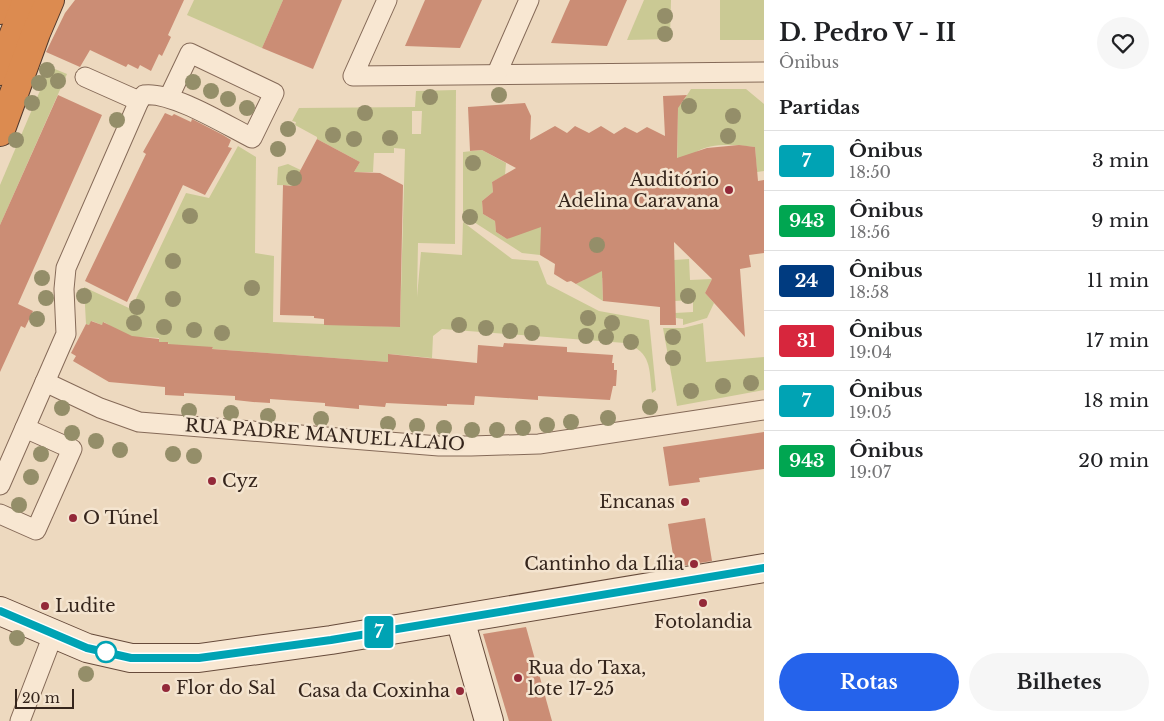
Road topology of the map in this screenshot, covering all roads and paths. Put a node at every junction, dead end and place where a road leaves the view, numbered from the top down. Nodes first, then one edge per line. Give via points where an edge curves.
1 (4, 0) edge
2 (27, 0) edge
3 (50, 0) edge
4 (386, 0) edge
5 (529, 0) edge
6 (0, 10) edge
7 (0, 71) edge
8 (760, 72) edge
9 (497, 73) junction
10 (86, 77) dead end
11 (169, 97) junction
12 (139, 101) junction
13 (0, 132) edge
14 (45, 382) junction
15 (764, 410) edge
16 (25, 428) junction
17 (0, 485) edge
18 (0, 514) edge
19 (764, 568) edge
20 (0, 611) edge
21 (460, 619) junction
22 (54, 635) junction
23 (20, 721) edge
24 (489, 721) edge

1 - 6 highway
2 - 7 highway
3 - 13 highway
4 - 9 street via 353,76
5 - 9 street
8 - 9 street
10 - 12 street
11 - 11 street via 190,53 274,93 252,138
11 - 12 street via 144,95
12 - 14 street via 66,268 66,334
14 - 15 street, RUA PADRE MANUEL ALAIO via 139,422 439,446 539,444
14 - 16 street
16 - 17 street
16 - 18 street via 72,449 36,530
19 - 21 street
20 - 22 street
21 - 22 street via 199,658 131,658 87,648
21 - 24 street
22 - 23 street

